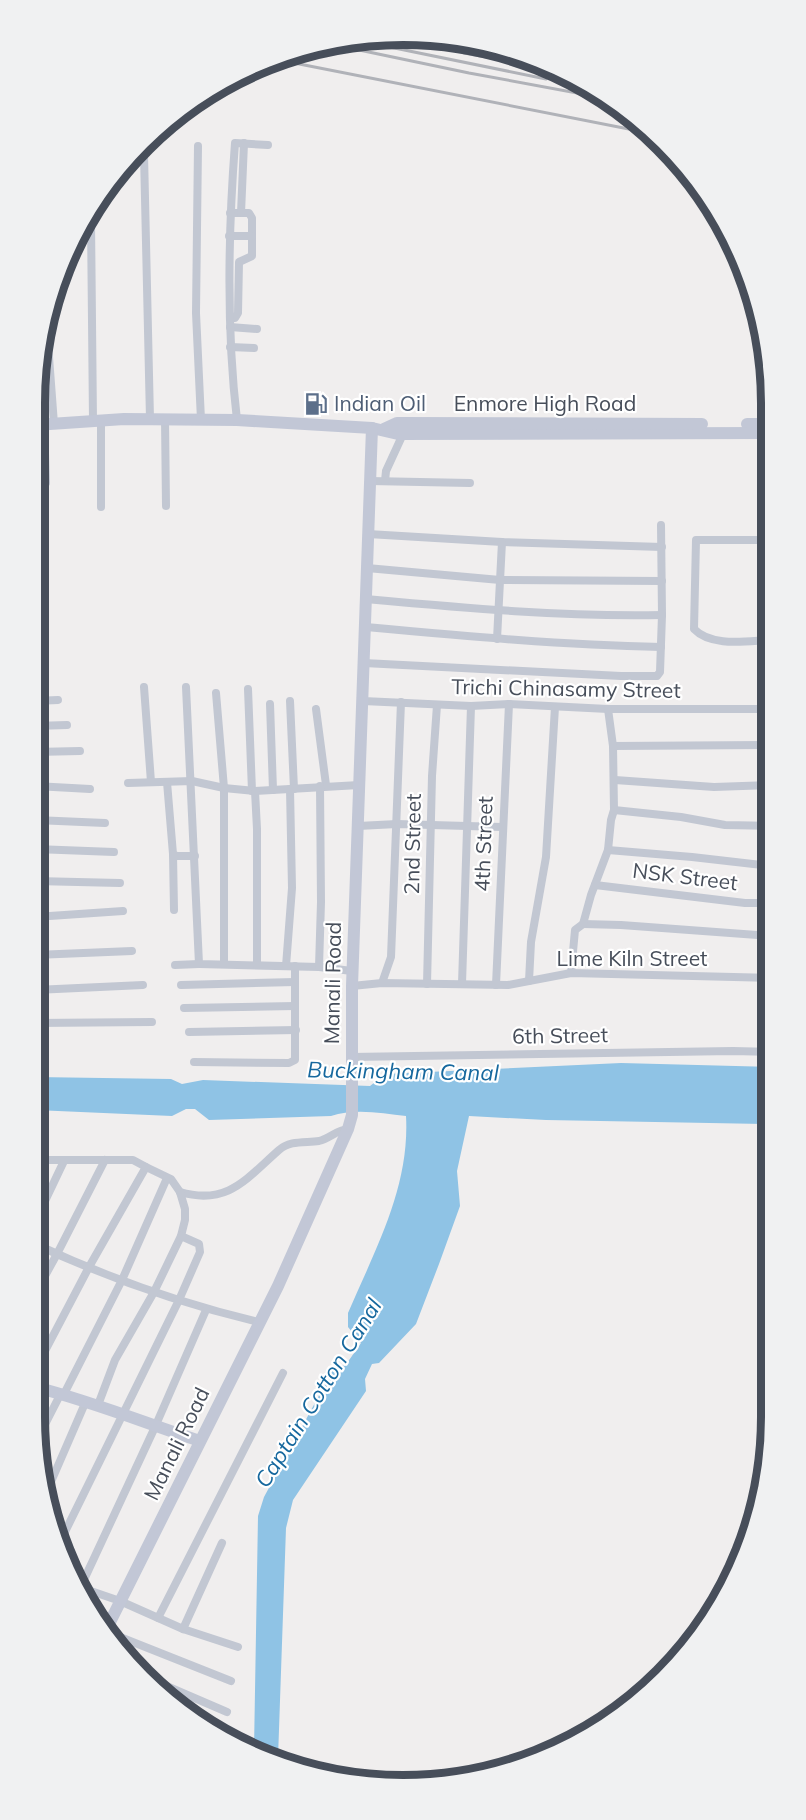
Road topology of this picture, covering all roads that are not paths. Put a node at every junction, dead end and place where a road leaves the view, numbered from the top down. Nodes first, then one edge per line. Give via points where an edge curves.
1 (244, 143) junction
2 (267, 144) dead end
3 (198, 146) dead end
4 (144, 156) edge
5 (230, 213) junction
6 (241, 213) junction
7 (91, 227) edge
8 (229, 236) junction
9 (252, 236) junction
10 (229, 259) junction
11 (241, 260) junction
12 (230, 323) junction
13 (257, 329) dead end
14 (231, 347) junction
15 (254, 348) dead end
16 (150, 419) junction
17 (165, 419) junction
18 (201, 420) junction
19 (237, 420) junction
20 (97, 421) junction
21 (761, 424) edge
22 (45, 425) edge
23 (378, 429) junction
24 (761, 433) edge
25 (403, 434) junction
26 (45, 454) edge
27 (370, 481) junction
28 (385, 481) junction
29 (46, 483) dead end
30 (470, 483) dead end
31 (166, 506) dead end
32 (101, 507) dead end
33 (661, 525) dead end
34 (368, 534) junction
35 (761, 540) edge
36 (502, 542) junction
37 (662, 547) junction
38 (367, 568) junction
39 (500, 580) junction
40 (662, 581) junction
41 (366, 599) junction
42 (499, 611) junction
43 (662, 615) junction
44 (365, 627) junction
45 (497, 639) junction
46 (761, 640) edge
47 (661, 647) junction
48 (364, 663) junction
49 (144, 687) dead end
50 (186, 687) dead end
51 (248, 689) dead end
52 (216, 693) dead end
53 (58, 700) dead end
54 (45, 701) edge
55 (290, 701) dead end
56 (363, 701) junction
57 (401, 702) junction
58 (270, 704) dead end
59 (509, 704) junction
60 (437, 705) junction
61 (471, 706) junction
62 (555, 706) junction
63 (316, 709) dead end
64 (608, 709) junction
65 (761, 709) edge
66 (67, 724) dead end
67 (45, 725) edge
68 (761, 745) edge
69 (613, 746) junction
70 (80, 751) dead end
71 (45, 752) edge
72 (615, 780) junction
73 (192, 781) junction
74 (152, 782) junction
75 (167, 782) junction
76 (129, 783) dead end
77 (359, 785) junction
78 (761, 785) edge
79 (323, 786) junction
80 (45, 787) edge
81 (225, 788) junction
82 (90, 789) dead end
83 (292, 789) junction
84 (273, 790) junction
85 (253, 791) junction
86 (614, 810) junction
87 (45, 820) edge
88 (105, 823) dead end
89 (397, 824) junction
90 (431, 825) junction
91 (358, 826) junction
92 (468, 826) junction
93 (761, 826) edge
94 (502, 827) junction
95 (45, 849) edge
96 (608, 850) junction
97 (114, 852) dead end
98 (173, 854) junction
99 (195, 856) junction
100 (761, 865) edge
101 (45, 881) edge
102 (120, 883) dead end
103 (595, 885) junction
104 (761, 903) edge
105 (174, 910) dead end
106 (123, 911) dead end
107 (45, 915) edge
108 (583, 924) junction
109 (761, 935) edge
110 (132, 951) dead end
111 (45, 955) edge
112 (199, 964) junction
113 (224, 964) junction
114 (175, 965) dead end
115 (257, 965) junction
116 (290, 966) junction
117 (319, 967) junction
118 (352, 971) junction
119 (571, 973) junction
120 (761, 978) edge
121 (530, 981) junction
122 (295, 982) junction
123 (382, 983) junction
124 (428, 984) junction
125 (462, 984) junction
126 (143, 985) dead end
127 (181, 985) dead end
128 (496, 985) junction
129 (352, 986) junction
130 (45, 989) edge
131 (295, 1006) junction
132 (184, 1008) dead end
133 (152, 1022) dead end
134 (45, 1023) edge
135 (296, 1030) junction
136 (189, 1032) dead end
137 (761, 1052) edge
138 (351, 1057) junction
139 (194, 1062) dead end
140 (348, 1129) junction
141 (45, 1160) edge
142 (105, 1160) junction
143 (64, 1161) junction
144 (146, 1167) junction
145 (167, 1178) junction
146 (180, 1192) junction
147 (45, 1200) edge
148 (181, 1236) junction
149 (45, 1249) edge
150 (57, 1254) junction
151 (89, 1267) junction
152 (45, 1275) edge
153 (122, 1280) junction
154 (154, 1292) junction
155 (179, 1300) junction
156 (206, 1310) junction
157 (259, 1322) junction
158 (45, 1349) edge
159 (283, 1373) dead end
160 (45, 1390) edge
161 (64, 1394) junction
162 (92, 1403) junction
163 (123, 1415) junction
164 (45, 1424) edge
165 (155, 1427) junction
166 (200, 1441) junction
167 (51, 1483) edge
168 (64, 1533) edge
169 (222, 1543) dead end
170 (84, 1579) edge
171 (90, 1591) edge
172 (120, 1601) junction
173 (158, 1618) junction
174 (110, 1623) edge
175 (183, 1629) junction
176 (121, 1637) edge
177 (238, 1647) dead end
178 (231, 1680) dead end
179 (167, 1686) edge
180 (227, 1712) dead end

1 - 2 street
1 - 5 street via 235,142
1 - 6 street
3 - 18 street via 196,314
4 - 16 street
5 - 6 street
5 - 8 street
6 - 9 street via 252,215
7 - 20 street
8 - 9 street
8 - 10 street
9 - 11 street via 252,256
10 - 11 street
10 - 12 street
11 - 12 street via 238,313
12 - 13 street
12 - 14 street
14 - 15 street
14 - 19 street
16 - 17 main road
16 - 20 main road
17 - 18 main road
17 - 31 street
18 - 19 main road
19 - 23 main road
20 - 22 main road
20 - 32 street
21 - 23 main road, Enmore High Road via 398,423
23 - 25 main road, Enmore High Road
23 - 27 main road, Manali Road
24 - 25 main road, Enmore High Road
25 - 28 street
26 - 29 street
27 - 28 street
27 - 34 main road, Manali Road
28 - 30 street
33 - 37 street
34 - 36 street
34 - 38 main road, Manali Road
35 - 46 street via 696,540 694,628 700,636 724,641
36 - 37 street
36 - 39 street
37 - 40 street
38 - 39 street
38 - 41 main road, Manali Road
39 - 40 street
39 - 42 street
40 - 43 street
41 - 42 street
41 - 44 main road, Manali Road
42 - 43 street
42 - 45 street
43 - 47 street
44 - 45 street
44 - 48 main road, Manali Road
45 - 47 street
47 - 48 street via 660,672 654,676
48 - 56 main road, Manali Road
49 - 74 street
50 - 73 street
51 - 85 street
52 - 81 street
53 - 54 street
55 - 83 street
56 - 57 street, Trichi Chinasamy Street
56 - 77 main road, Manali Road
57 - 60 street, Trichi Chinasamy Street
57 - 89 street
58 - 84 street
59 - 61 street, Trichi Chinasamy Street
59 - 62 street, Trichi Chinasamy Street
59 - 94 street, 4th Street
60 - 61 street, Trichi Chinasamy Street
60 - 90 street, 2nd Street
61 - 92 street
62 - 64 street, Trichi Chinasamy Street
62 - 121 street via 546,857 531,942
63 - 79 street
64 - 65 street, Trichi Chinasamy Street
64 - 69 street
66 - 67 street
68 - 69 street
69 - 72 street
70 - 71 street
72 - 78 street via 714,787
72 - 86 street
73 - 75 street
73 - 81 street
73 - 99 street
74 - 75 street
74 - 76 street
75 - 98 street
77 - 79 street
77 - 91 main road, Manali Road
79 - 83 street
79 - 117 street
80 - 82 street
81 - 85 street
81 - 113 street
83 - 84 street
83 - 116 street
84 - 85 street
85 - 115 street via 257,829
86 - 93 street via 725,825
86 - 96 street
87 - 88 street
89 - 90 street
89 - 91 street
89 - 123 street via 391,957
90 - 92 street
90 - 124 street, 2nd Street
91 - 118 main road, Manali Road
92 - 94 street
92 - 125 street
94 - 128 street, 4th Street
95 - 97 street
96 - 100 street
96 - 103 street
98 - 99 street
98 - 105 street
99 - 112 street
101 - 102 street
103 - 104 street, NSK Street
103 - 108 street
106 - 107 street
108 - 109 street
108 - 119 street via 575,930
110 - 111 street
112 - 113 street
112 - 114 street
113 - 115 street
115 - 116 street
116 - 117 street
116 - 122 street
117 - 118 street
118 - 129 main road, Manali Road
119 - 120 street, Lime Kiln Street
119 - 121 street, Lime Kiln Street
121 - 128 street, Lime Kiln Street
122 - 127 street
122 - 131 street
123 - 124 street, Lime Kiln Street
123 - 129 street, Lime Kiln Street
124 - 125 street, Lime Kiln Street
125 - 128 street, Lime Kiln Street
126 - 130 street
129 - 138 main road, Manali Road
131 - 132 street
131 - 135 street
133 - 134 street
135 - 136 street
135 - 139 street via 293,1062
137 - 138 street, 6th Street
138 - 140 main road, Manali Road via 352,1115
140 - 146 street via 317,1141 288,1144 231,1190 211,1196
140 - 157 main road, Manali Road
141 - 143 street
142 - 143 street
142 - 144 street via 133,1160
142 - 150 street
143 - 147 street
144 - 145 street
144 - 151 street
145 - 146 street
145 - 153 street
146 - 148 street via 185,1209
148 - 154 street
148 - 155 street via 199,1244 200,1252
149 - 150 street
150 - 151 street
150 - 152 street
151 - 153 street
151 - 158 street
153 - 154 street
153 - 161 street
154 - 155 street
154 - 162 street
155 - 156 street
155 - 163 street
156 - 157 street
156 - 165 street
157 - 166 main road, Manali Road
159 - 173 street
160 - 161 main road
161 - 162 main road
161 - 164 street
162 - 163 main road
162 - 167 street
163 - 165 main road
163 - 168 street
165 - 166 main road
165 - 170 street
166 - 172 main road, Manali Road
169 - 175 street
171 - 172 street
172 - 173 street
172 - 174 main road, Manali Road
173 - 175 street
175 - 177 street
176 - 178 street
179 - 180 street

